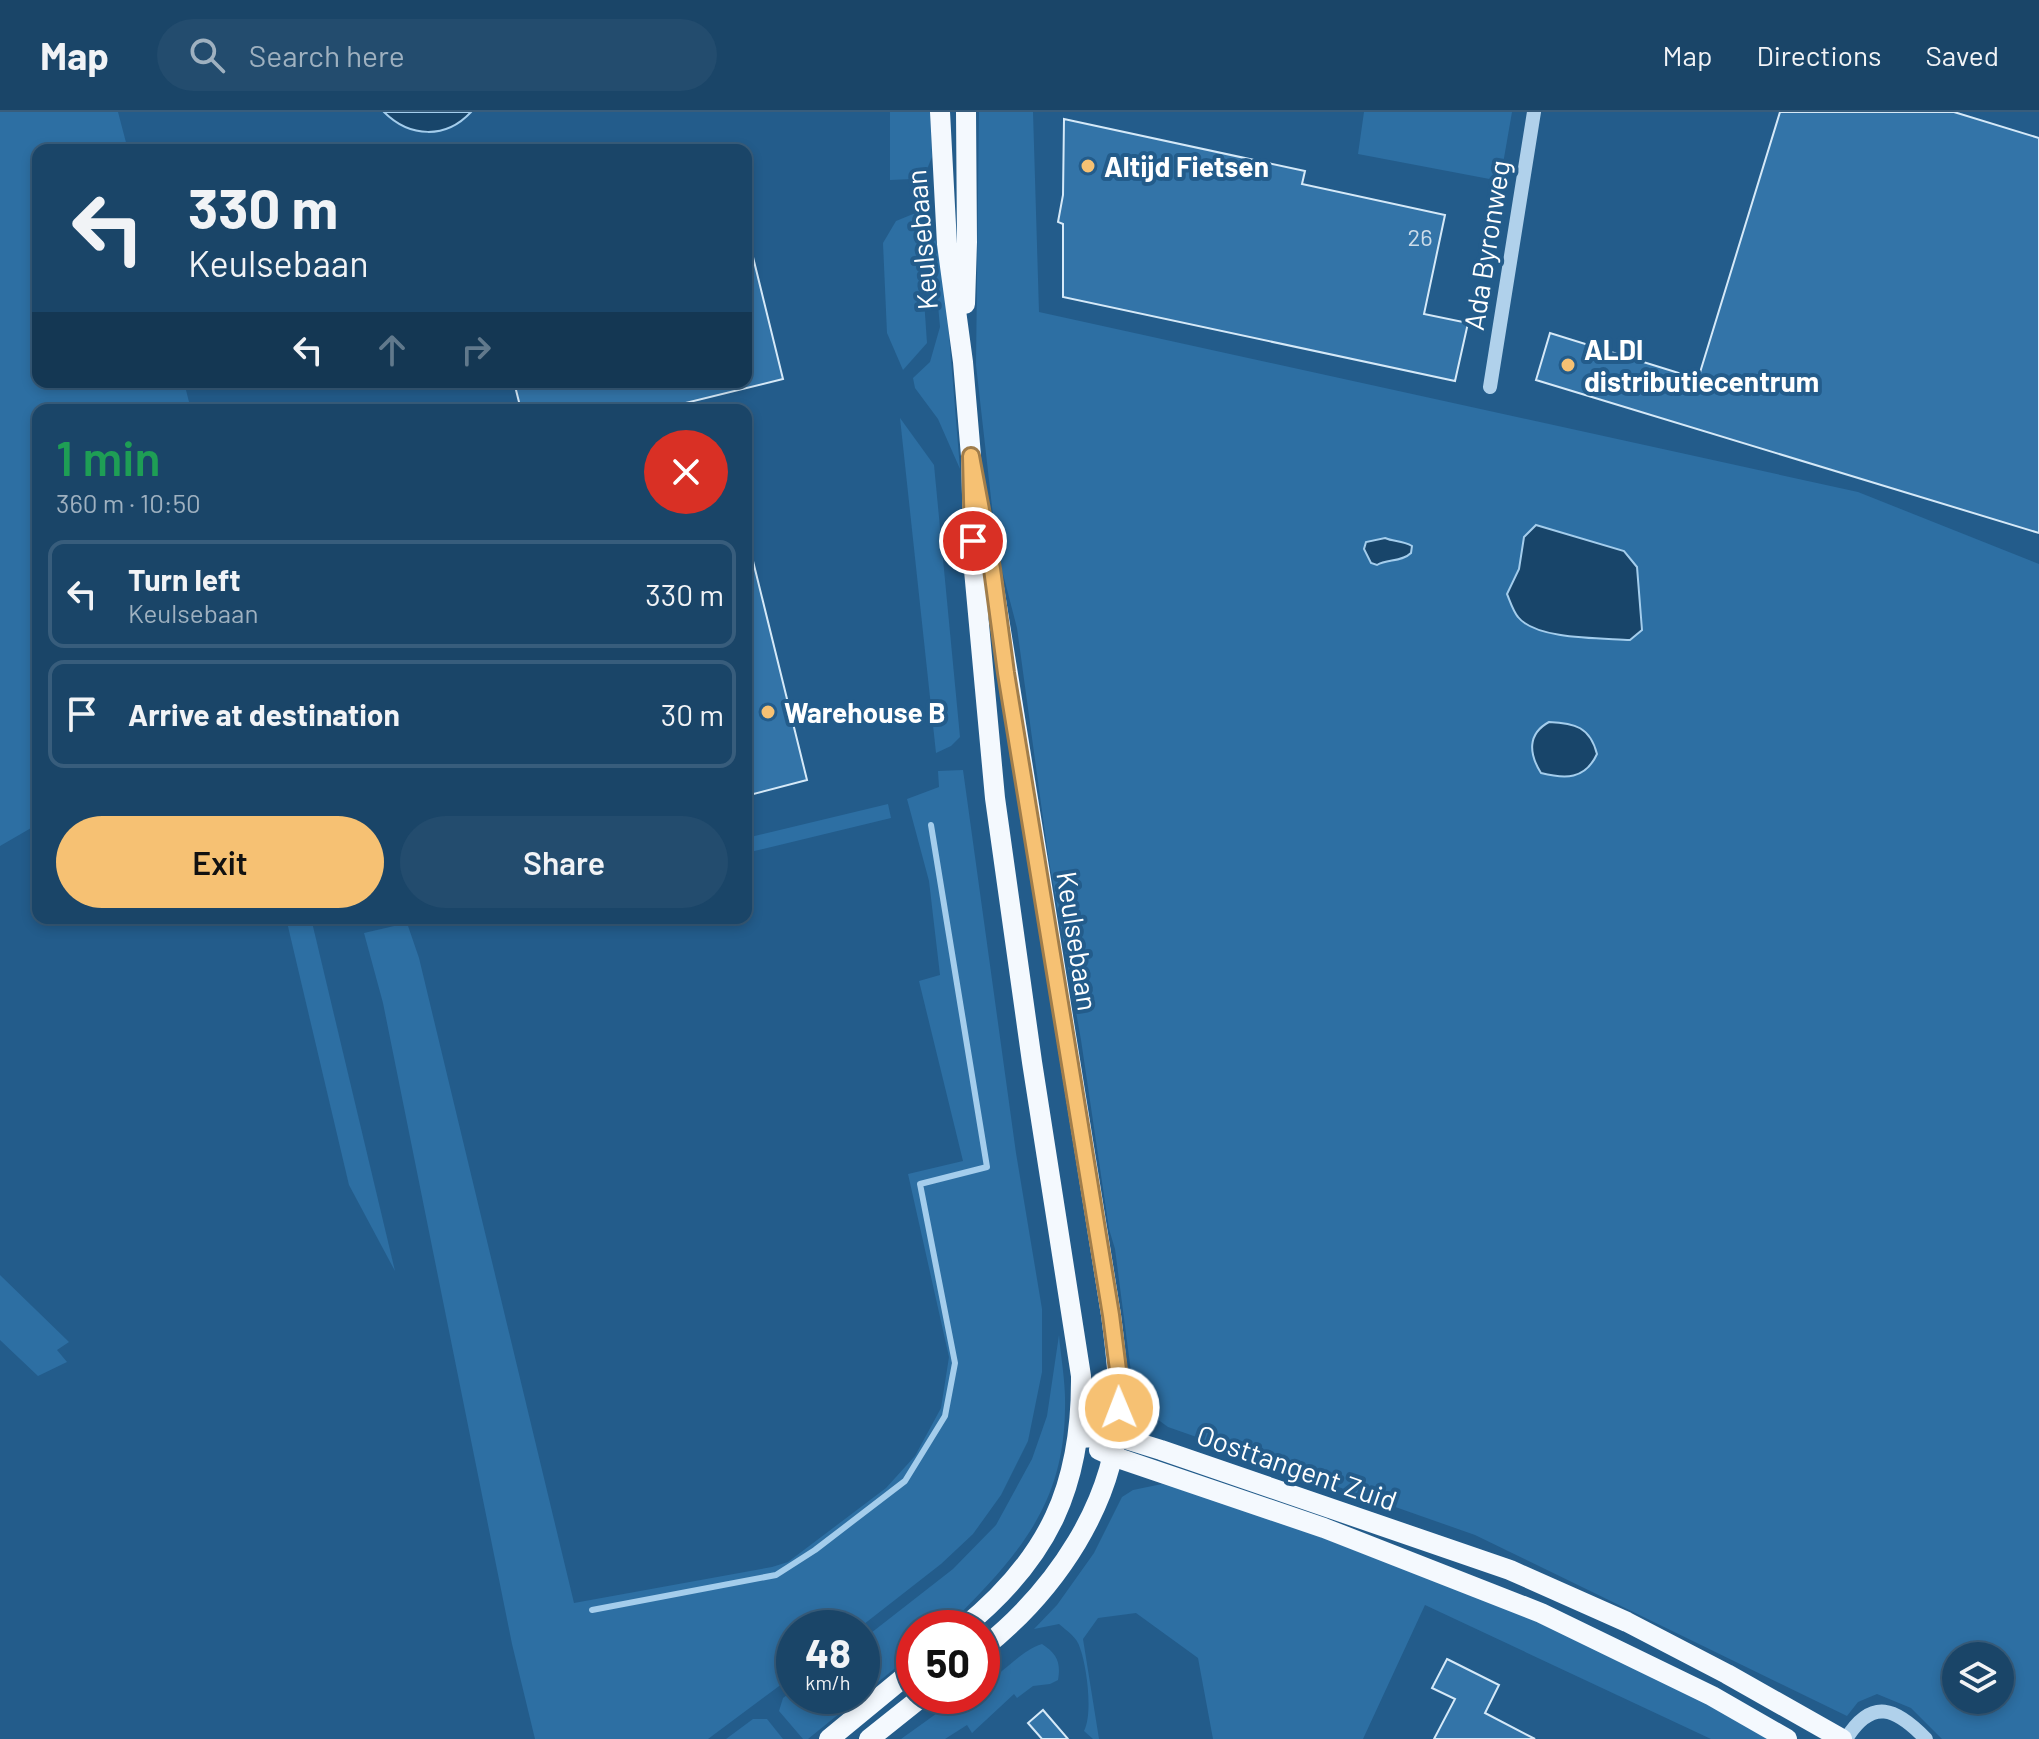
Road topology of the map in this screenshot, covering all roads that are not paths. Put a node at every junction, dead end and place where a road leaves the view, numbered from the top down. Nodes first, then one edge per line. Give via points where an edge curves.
1 (940, 112) edge
2 (966, 112) edge
3 (1534, 112) edge
4 (963, 362) junction
5 (1490, 387) dead end
6 (971, 456) junction
7 (1078, 1438) junction
8 (1114, 1446) junction
9 (982, 1610) edge
10 (1000, 1633) edge
11 (896, 1684) edge
12 (900, 1714) edge
13 (829, 1739) edge
14 (869, 1739) edge
15 (1787, 1739) edge
16 (1844, 1739) edge
17 (1926, 1739) edge

1 - 4 main road, Keulsebaan via 947,244
2 - 4 main road, Keulsebaan
3 - 5 street, Ada Byronweg
4 - 6 main road, Keulsebaan
6 - 7 main road, Keulsebaan via 974,570 995,798 1075,1324 1081,1376
6 - 8 main road, Keulsebaan via 1111,1315 1118,1370
7 - 8 main road, Oosttangent Zuid
7 - 9 main road, Keulsebaan via 1061,1504 1035,1553
8 - 10 main road, Keulsebaan via 1089,1519 1065,1561
8 - 15 main road, Oosttangent Zuid via 1541,1613 1712,1696
8 - 16 main road, Oosttangent Zuid via 1510,1570 1627,1622
11 - 13 main road
12 - 14 main road
16 - 17 street via 1857,1722 1882,1711 1905,1719

